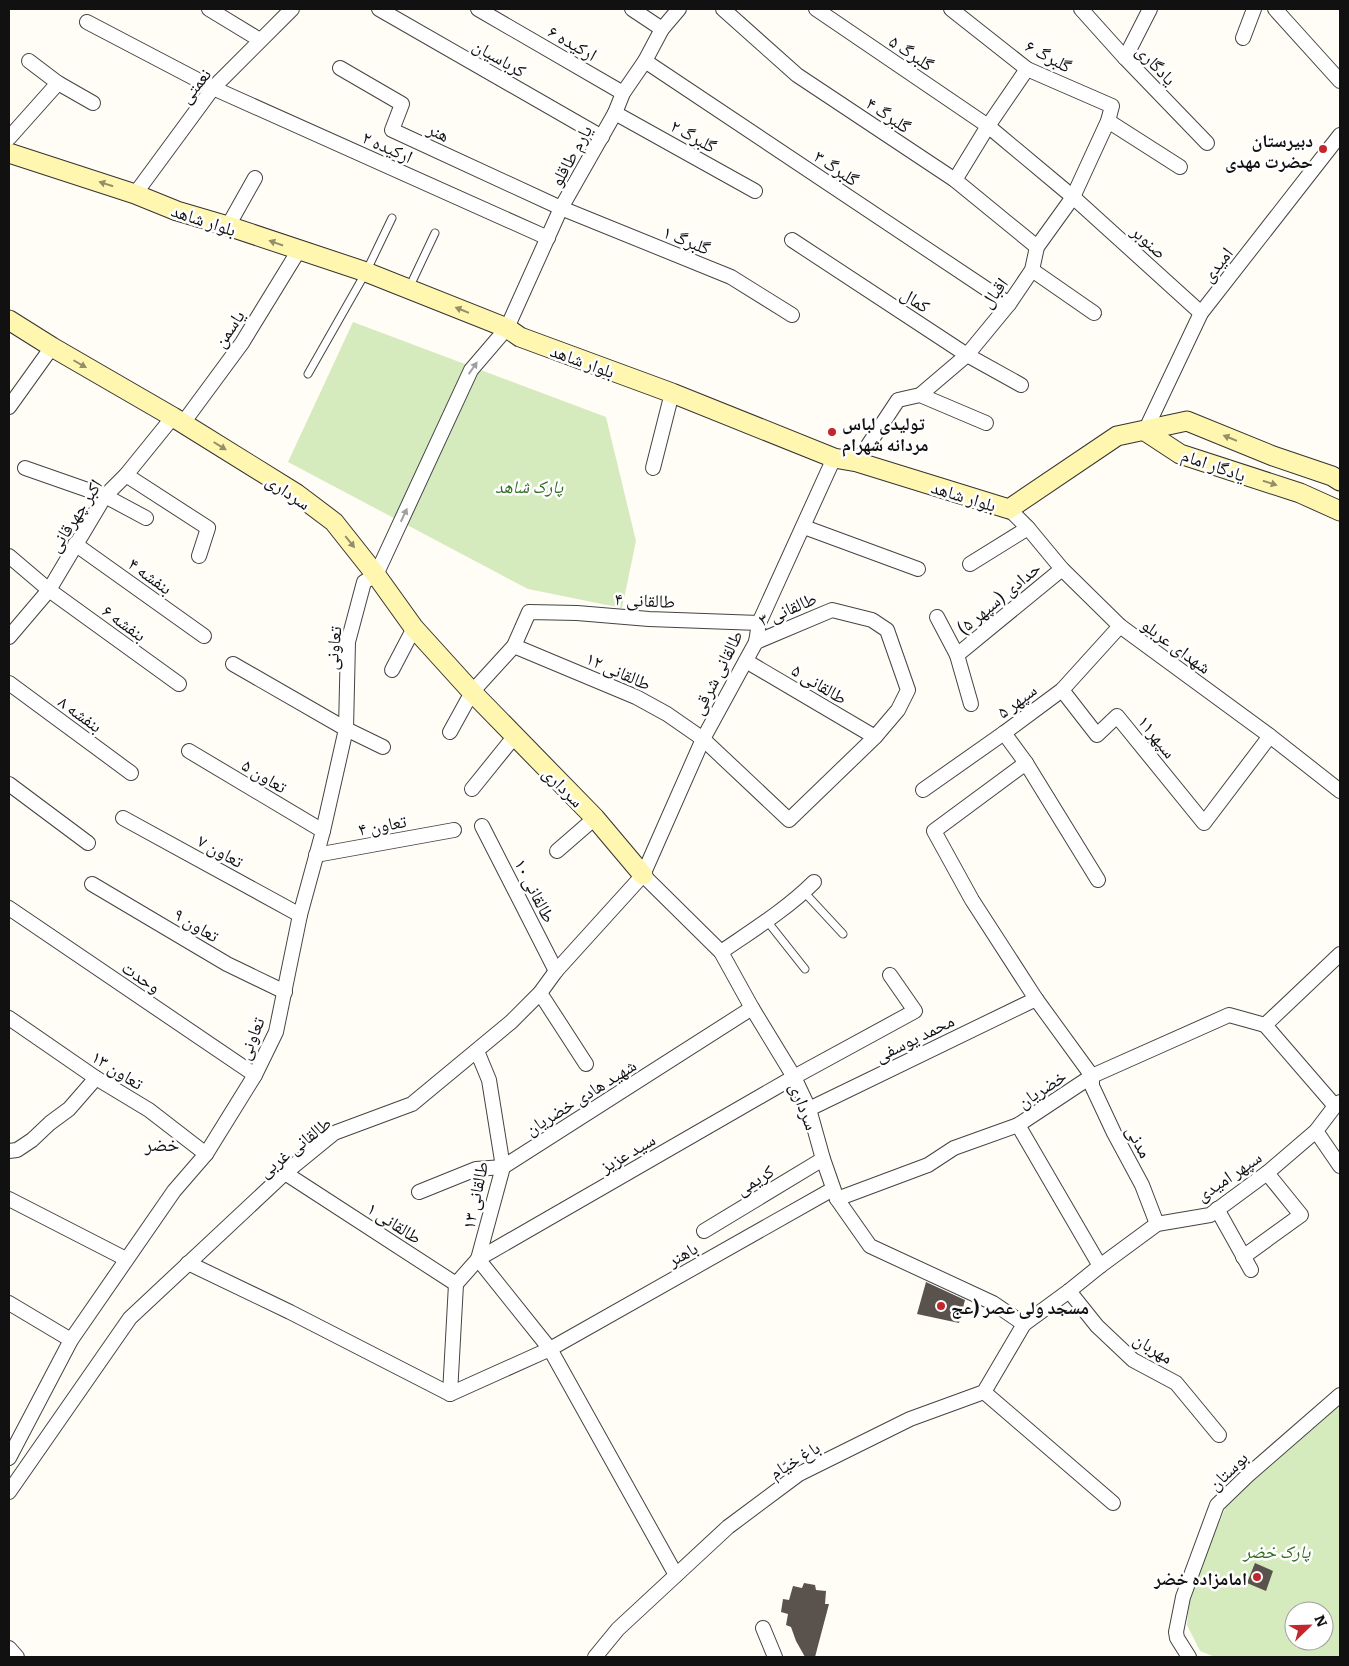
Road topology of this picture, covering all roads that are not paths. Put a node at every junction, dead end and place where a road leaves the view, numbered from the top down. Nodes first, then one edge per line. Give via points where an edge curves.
1 (209, 9) edge
2 (292, 9) edge
3 (379, 9) edge
4 (478, 9) edge
5 (632, 9) edge
6 (679, 9) edge
7 (723, 9) edge
8 (816, 9) edge
9 (951, 9) edge
10 (1081, 9) edge
11 (1150, 9) edge
12 (1254, 9) edge
13 (1275, 9) edge
14 (87, 22) dead end
15 (662, 29) junction
16 (1243, 38) dead end
17 (260, 40) junction
18 (1125, 58) junction
19 (29, 61) dead end
20 (645, 61) junction
21 (340, 68) dead end
22 (1027, 69) junction
23 (1340, 81) edge
24 (58, 83) junction
25 (212, 88) junction
26 (623, 93) junction
27 (93, 102) dead end
28 (1112, 106) joint
29 (615, 113) junction
30 (1108, 121) junction
31 (988, 126) junction
32 (1340, 134) edge
33 (602, 137) junction
34 (9, 138) edge
35 (1206, 143) dead end
36 (9, 153) edge
37 (1180, 167) dead end
38 (254, 178) dead end
39 (955, 180) junction
40 (755, 191) dead end
41 (136, 194) junction
42 (1073, 197) junction
43 (561, 208) junction
44 (392, 218) dead end
45 (228, 226) junction
46 (435, 233) dead end
47 (548, 238) junction
48 (792, 240) dead end
49 (1036, 247) junction
50 (299, 250) junction
51 (1032, 270) junction
52 (366, 272) junction
53 (409, 288) junction
54 (1009, 304) junction
55 (1201, 313) junction
56 (1094, 314) dead end
57 (792, 315) dead end
58 (9, 320) edge
59 (507, 328) junction
60 (52, 347) junction
61 (967, 354) junction
62 (308, 374) dead end
63 (1021, 385) dead end
64 (672, 393) junction
65 (920, 395) junction
66 (9, 407) edge
67 (178, 420) junction
68 (986, 423) dead end
69 (1145, 431) junction
70 (834, 458) junction
71 (857, 462) junction
72 (25, 468) dead end
73 (653, 468) dead end
74 (126, 475) junction
75 (1340, 481) edge
76 (105, 496) junction
77 (1009, 509) junction
78 (1340, 511) edge
79 (146, 518) dead end
80 (804, 527) junction
81 (1028, 528) junction
82 (75, 544) junction
83 (9, 556) edge
84 (200, 556) dead end
85 (970, 564) dead end
86 (918, 569) dead end
87 (1062, 569) junction
88 (376, 575) junction
89 (49, 590) junction
90 (937, 617) dead end
91 (759, 623) junction
92 (1120, 626) junction
93 (414, 628) junction
94 (204, 636) dead end
95 (9, 637) edge
96 (756, 642) junction
97 (514, 646) junction
98 (957, 655) junction
99 (746, 661) junction
100 (233, 664) dead end
101 (392, 670) dead end
102 (9, 683) edge
103 (179, 684) dead end
104 (1062, 690) junction
105 (472, 692) junction
106 (971, 704) dead end
107 (346, 729) junction
108 (450, 732) dead end
109 (1004, 733) junction
110 (1270, 736) junction
111 (514, 737) junction
112 (875, 737) junction
113 (702, 739) junction
114 (383, 747) dead end
115 (189, 751) dead end
116 (1026, 763) junction
117 (131, 773) dead end
118 (9, 784) edge
119 (472, 789) dead end
120 (923, 790) dead end
121 (1340, 791) edge
122 (123, 818) dead end
123 (595, 818) junction
124 (482, 826) dead end
125 (454, 830) dead end
126 (322, 831) junction
127 (88, 843) dead end
128 (557, 851) dead end
129 (316, 855) junction
130 (643, 875) junction
131 (1098, 880) dead end
132 (814, 882) dead end
133 (92, 884) dead end
134 (804, 892) junction
135 (9, 908) edge
136 (300, 915) junction
137 (767, 921) junction
138 (842, 934) dead end
139 (721, 952) junction
140 (1340, 954) edge
141 (805, 969) dead end
142 (556, 971) junction
143 (890, 975) dead end
144 (285, 992) junction
145 (540, 993) junction
146 (1036, 999) junction
147 (752, 1008) junction
148 (9, 1018) edge
149 (1265, 1025) junction
150 (477, 1051) junction
151 (586, 1064) dead end
152 (255, 1075) junction
153 (1092, 1076) junction
154 (794, 1077) junction
155 (96, 1078) junction
156 (1338, 1104) edge
157 (809, 1109) junction
158 (1018, 1125) junction
159 (1316, 1131) junction
160 (12, 1148) edge
161 (206, 1154) junction
162 (823, 1159) junction
163 (1340, 1166) edge
164 (503, 1167) junction
165 (285, 1173) junction
166 (1267, 1173) junction
167 (419, 1192) dead end
168 (835, 1194) junction
169 (9, 1200) edge
170 (1217, 1210) junction
171 (1158, 1224) junction
172 (704, 1231) dead end
173 (1244, 1257) junction
174 (126, 1259) junction
175 (478, 1259) junction
176 (188, 1263) junction
177 (1100, 1266) junction
178 (1251, 1270) dead end
179 (456, 1284) junction
180 (1070, 1291) junction
181 (9, 1303) edge
182 (1024, 1324) junction
183 (70, 1340) junction
184 (550, 1349) junction
185 (984, 1392) junction
186 (450, 1394) junction
187 (1340, 1395) edge
188 (1219, 1435) dead end
189 (9, 1459) edge
190 (22, 1471) junction
191 (9, 1492) edge
192 (1113, 1503) dead end
193 (676, 1575) junction
194 (763, 1628) dead end
195 (9, 1648) edge
196 (17, 1657) edge
197 (595, 1657) edge
198 (775, 1657) edge
199 (1189, 1657) edge

1 - 17 street
2 - 17 street, نعمتی
3 - 33 street, کرباسیان
4 - 26 street, ارکیده ۶
5 - 15 street
6 - 15 street, یارم طاقلو
7 - 39 street, گلبرگ ۴ via 797,75
8 - 31 street, گلبرگ ۵
9 - 22 street, گلبرگ ۶
10 - 18 street, یادگاری
11 - 18 street
12 - 16 street
13 - 23 street
14 - 25 street, ارکیده ۲
15 - 20 street, یارم طاقلو
17 - 25 street, نعمتی
18 - 35 street, یادگاری
19 - 24 street
20 - 26 street, یارم طاقلو
20 - 54 street, گلبرگ ۳
21 - 43 street, هنر via 402,104 392,130
22 - 28 street, گلبرگ ۶
22 - 31 street
24 - 27 street
24 - 34 street
25 - 41 street, نعمتی
25 - 47 street, ارکیده ۲
26 - 29 street, یارم طاقلو
28 - 30 street, اقبال
29 - 33 street, یارم طاقلو
29 - 40 street, گلبرگ ۲
30 - 37 street
30 - 42 street, اقبال
31 - 39 street
31 - 42 street, گلبرگ ۵
32 - 55 street, امیدی
33 - 43 street, یارم طاقلو
41 -> 36 main road, بلوار شاهد
38 - 45 street
39 - 49 street, گلبرگ ۴
41 - 45 main road, بلوار شاهد
42 - 49 street, اقبال
42 - 55 street, صنوبر
43 - 47 street, یارم طاقلو
43 - 57 street, گلبرگ ۱ via 731,277
44 - 52 lane
50 -> 45 main road, بلوار شاهد
46 - 53 lane
47 - 59 street, یارم طاقلو
48 - 61 street, کمال
49 - 51 street, اقبال
50 - 52 main road, بلوار شاهد
50 - 67 street, یاسمن via 242,342
51 - 54 street, اقبال
51 - 56 street
52 - 53 main road, بلوار شاهد
52 - 62 lane
59 -> 53 main road, بلوار شاهد
54 - 61 street, اقبال
55 - 69 street, امیدی
58 - 60 main road, سرداری
59 - 64 main road, بلوار شاهد via 520,337
88 -> 59 street, تعاونی via 471,370
60 - 66 street
60 -> 67 main road, سرداری
61 - 63 street, کمال
61 - 65 street, اقبال
64 - 70 main road, بلوار شاهد
64 - 73 street
65 - 68 street
65 - 71 street, اقبال via 898,400
67 - 74 street, اکبر چهرقانی
67 -> 88 main road, سرداری via 297,494 334,522
75 -> 69 main road, یادگار امام via 1187,421
69 - 77 main road, بلوار شاهد via 1117,436
69 -> 78 main road, یادگار امام via 1180,454 1300,493
70 - 71 main road, بلوار شاهد
70 - 80 street, طالقانی شرقی
71 - 77 main road, بلوار شاهد
72 - 76 street
74 - 76 street, اکبر چهرقانی
74 - 84 street via 208,528
76 - 79 street
76 - 82 street, اکبر چهرقانی
77 - 81 street, شهدای عربلو
80 - 86 street
80 - 91 street, طالقانی شرقی
81 - 85 street
81 - 87 street, شهدای عربلو
82 - 89 street, اکبر چهرقانی
82 - 94 street, بنفشه ۴
83 - 89 street, بنفشه ۶
87 - 92 street, شهدای عربلو
87 - 98 street, حدادی (سپهر ۵)
88 - 93 main road, سرداری
88 - 107 street, تعاونی via 364,582 348,642
89 - 95 street, اکبر چهرقانی
89 - 103 street, بنفشه ۶
90 - 98 street
91 - 96 street, طالقانی شرقی
91 - 97 street, طالقانی ۴ via 529,612
92 - 104 street, سپهر ۵
92 - 110 street, شهدای عربلو
93 - 101 street
93 - 105 main road, سرداری
96 - 99 street, طالقانی شرقی
96 - 112 street, طالقانی ۳ via 832,610 872,620 887,630 908,690 898,710
97 - 105 street
97 - 113 street, طالقانی ۱۲ via 636,697
98 - 106 street
99 - 112 street, طالقانی ۵
99 - 113 street, طالقانی شرقی
100 - 107 street
102 - 117 street, بنفشه ۸
104 - 109 street, سپهر ۵
104 - 110 street, سپهر۱۱ via 1097,735 1117,716 1204,823
105 - 108 street
105 - 111 main road, سرداری
107 - 114 street
107 - 126 street, تعاونی
109 - 116 street
109 - 120 street, سپهر ۵
110 - 121 street, شهدای عربلو
111 - 119 street
111 - 123 main road, سرداری
112 - 113 street, طالقانی ۱۲ via 789,820
113 - 130 street, طالقانی شرقی
115 - 126 street, تعاون ۵
116 - 131 street
116 - 146 street via 934,831 972,900
118 - 127 street
122 - 136 street, تعاون ۷
123 - 128 street
123 - 130 main road, سرداری
124 - 142 street, طالقانی ۱۰
125 - 129 street, تعاون ۴
126 - 129 street, تعاونی
129 - 136 street, تعاونی
130 - 139 street, سرداری
130 - 142 street, طالقانی غربی
132 - 134 street
133 - 144 street, تعاون ۹ via 227,964
134 - 137 street
134 - 138 lane
135 - 152 street, وحدت
136 - 144 street, تعاونی
137 - 139 street
137 - 141 lane
139 - 147 street, سرداری
140 - 149 street
142 - 145 street, طالقانی غربی
143 - 154 street, سید عزیز via 915,1012
144 - 152 street, تعاونی via 276,1032
145 - 150 street, طالقانی غربی
145 - 151 street
146 - 153 street
146 - 157 street, محمد یوسفی
147 - 154 street, سرداری
147 - 164 street, شهید هادی خضریان
148 - 155 street, تعاون ۱۳
149 - 153 street, خضریان via 1229,1015
149 - 156 street
150 - 164 street, طالقانی ۱۳ via 490,1080
150 - 165 street, طالقانی غربی via 412,1104 334,1133
152 - 161 street, تعاونی
153 - 158 street, خضریان
153 - 171 street, مدنی via 1092,1086
154 - 157 street, سرداری
154 - 175 street, سید عزیز
155 - 160 street via 69,1109 32,1140
155 - 161 street, تعاون ۱۳ via 149,1110
156 - 159 street, سپهر امیدی
157 - 162 street, سرداری
158 - 168 street, خضریان via 954,1148 928,1164
158 - 177 street
159 - 163 street
159 - 166 street, سپهر امیدی
161 - 174 street, تعاونی via 174,1191
162 - 168 street, سرداری
162 - 172 street, کریمی
164 - 167 street, شهید هادی خضریان via 476,1169
164 - 175 street, طالقانی ۱۳
165 - 176 street, طالقانی غربی
165 - 179 street, طالقانی ۱
166 - 170 street, سپهر امیدی
166 - 173 street via 1301,1215
168 - 182 street, سرداری via 870,1246 993,1304
168 - 184 street, باهنر
169 - 174 street
170 - 171 street, سپهر امیدی via 1210,1215
170 - 173 street
171 - 177 street, سپهر امیدی
173 - 178 street
174 - 183 street, تعاونی
175 - 179 street
175 - 184 street
176 - 186 street
176 - 190 street, طالقانی غربی via 130,1318
177 - 180 street, سپهر امیدی
179 - 186 street
180 - 182 street, سپهر امیدی
180 - 188 street, مهربان via 1097,1326 1133,1360 1176,1383
181 - 183 street
182 - 185 street
183 - 189 street, تعاونی
184 - 186 street, باهنر
184 - 193 street
185 - 192 street
185 - 193 street, باغ خیّام via 910,1419 799,1474 728,1527
187 - 199 street, بوستان via 1217,1505 1182,1597 1176,1632
189 - 190 street
190 - 191 street, طالقانی غربی
193 - 197 street, باغ خیّام via 618,1629
194 - 198 street
195 - 196 street

